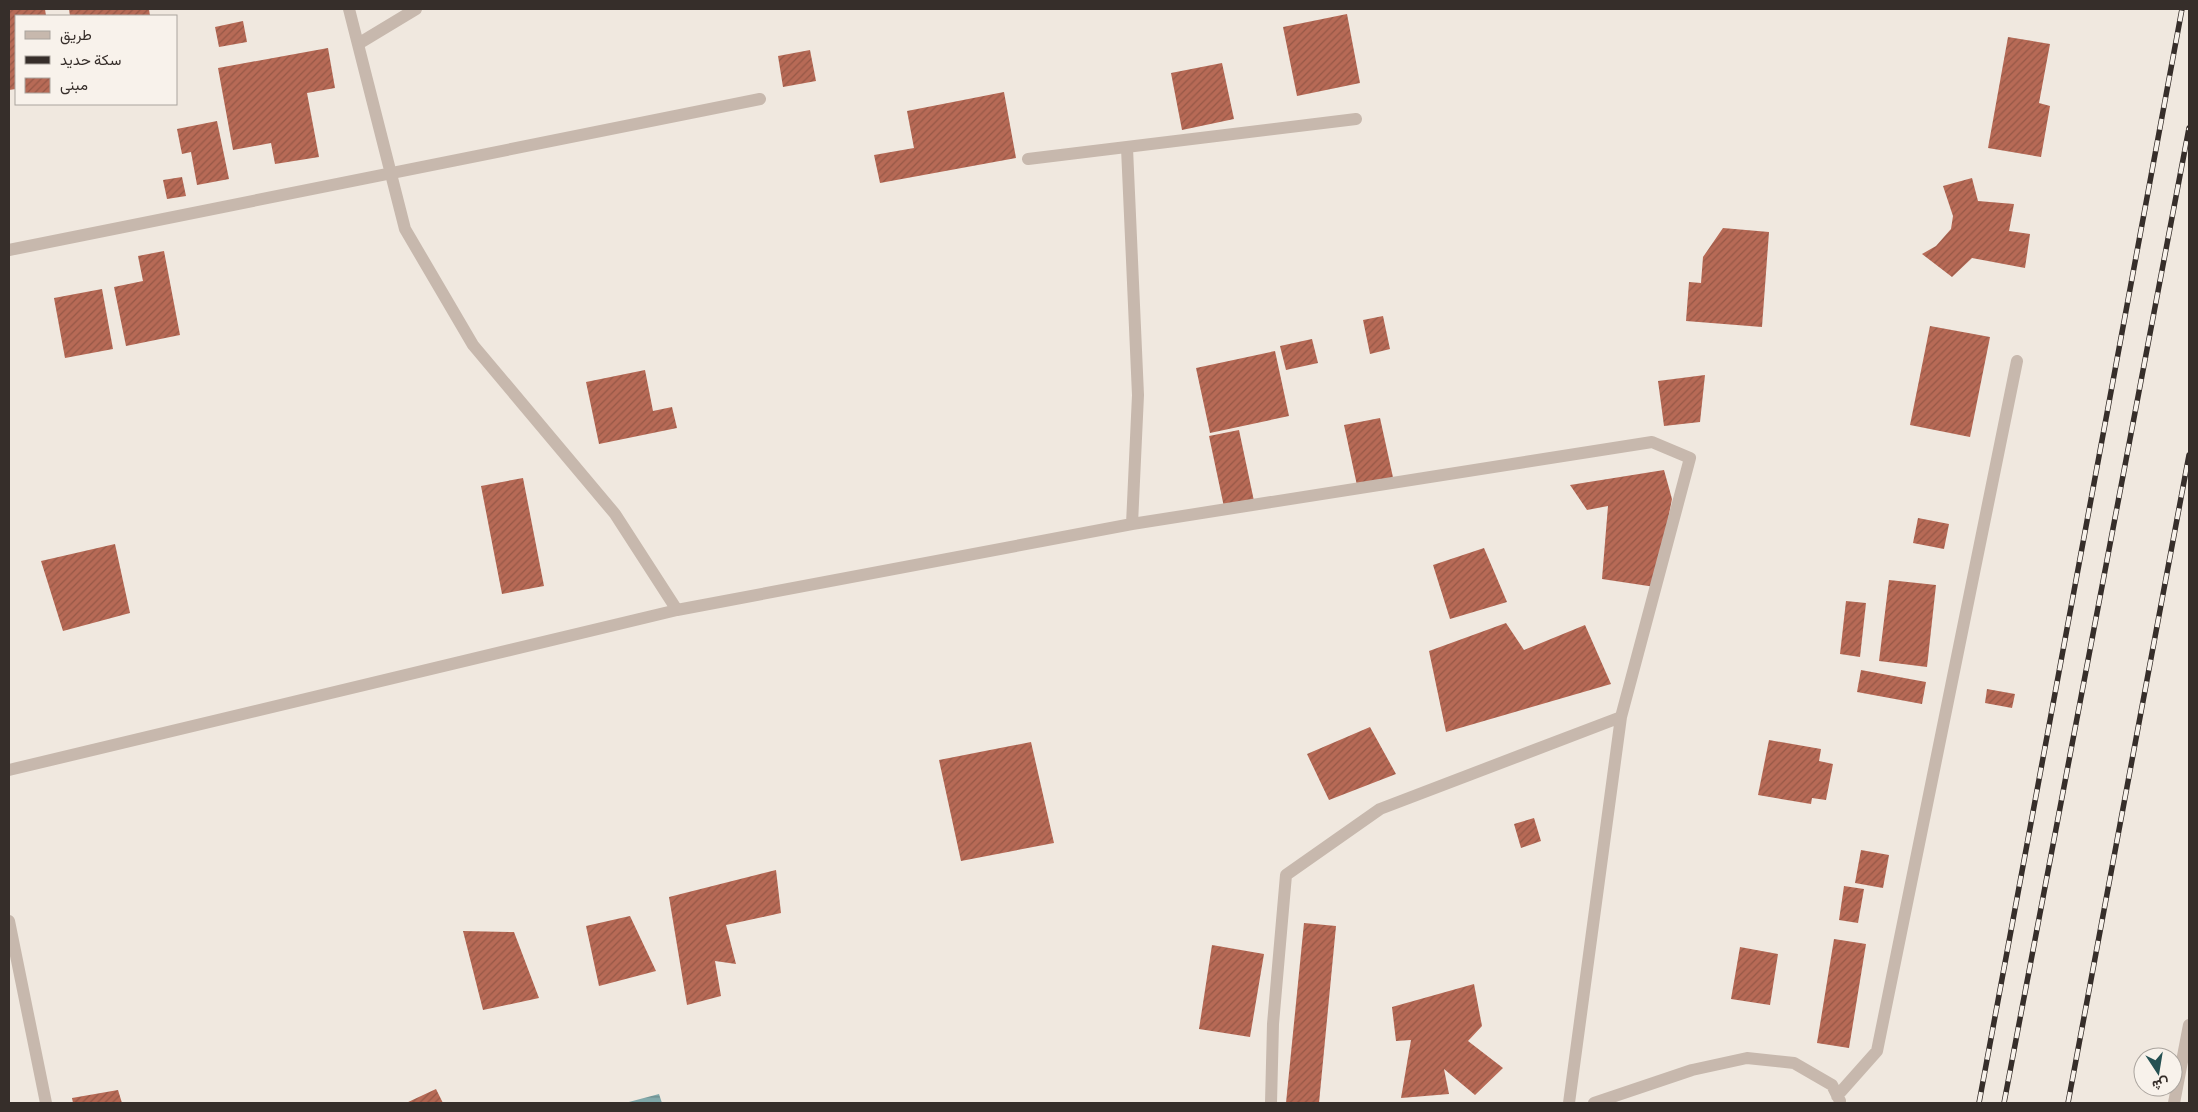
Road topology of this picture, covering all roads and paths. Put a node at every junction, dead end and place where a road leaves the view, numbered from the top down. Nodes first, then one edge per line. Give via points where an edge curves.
1 (348, 9) edge
2 (416, 9) edge
3 (358, 44) junction
4 (760, 99) dead end
5 (1356, 118) dead end
6 (1127, 148) junction
7 (1028, 159) dead end
8 (391, 173) junction
9 (9, 250) edge
10 (2017, 361) dead end
11 (1132, 524) junction
12 (677, 610) junction
13 (1621, 717) junction
14 (9, 770) edge
15 (9, 921) edge
16 (2189, 1025) edge
17 (1839, 1100) edge
18 (46, 1103) edge
19 (1271, 1103) edge
20 (1569, 1103) edge
21 (1594, 1103) edge
22 (2174, 1103) edge

1 - 3 street
2 - 3 street
3 - 8 street
4 - 8 street
5 - 6 street
6 - 7 street
6 - 11 street via 1138,396
8 - 9 street
8 - 12 street via 405,229 473,345 615,514
10 - 17 street via 1877,1051
11 - 12 street
11 - 13 street via 1652,442 1690,458
12 - 14 street
13 - 19 street via 1380,809 1286,875
13 - 20 street
15 - 18 street
16 - 22 street
17 - 21 street via 1832,1085 1794,1063 1747,1058 1692,1070

